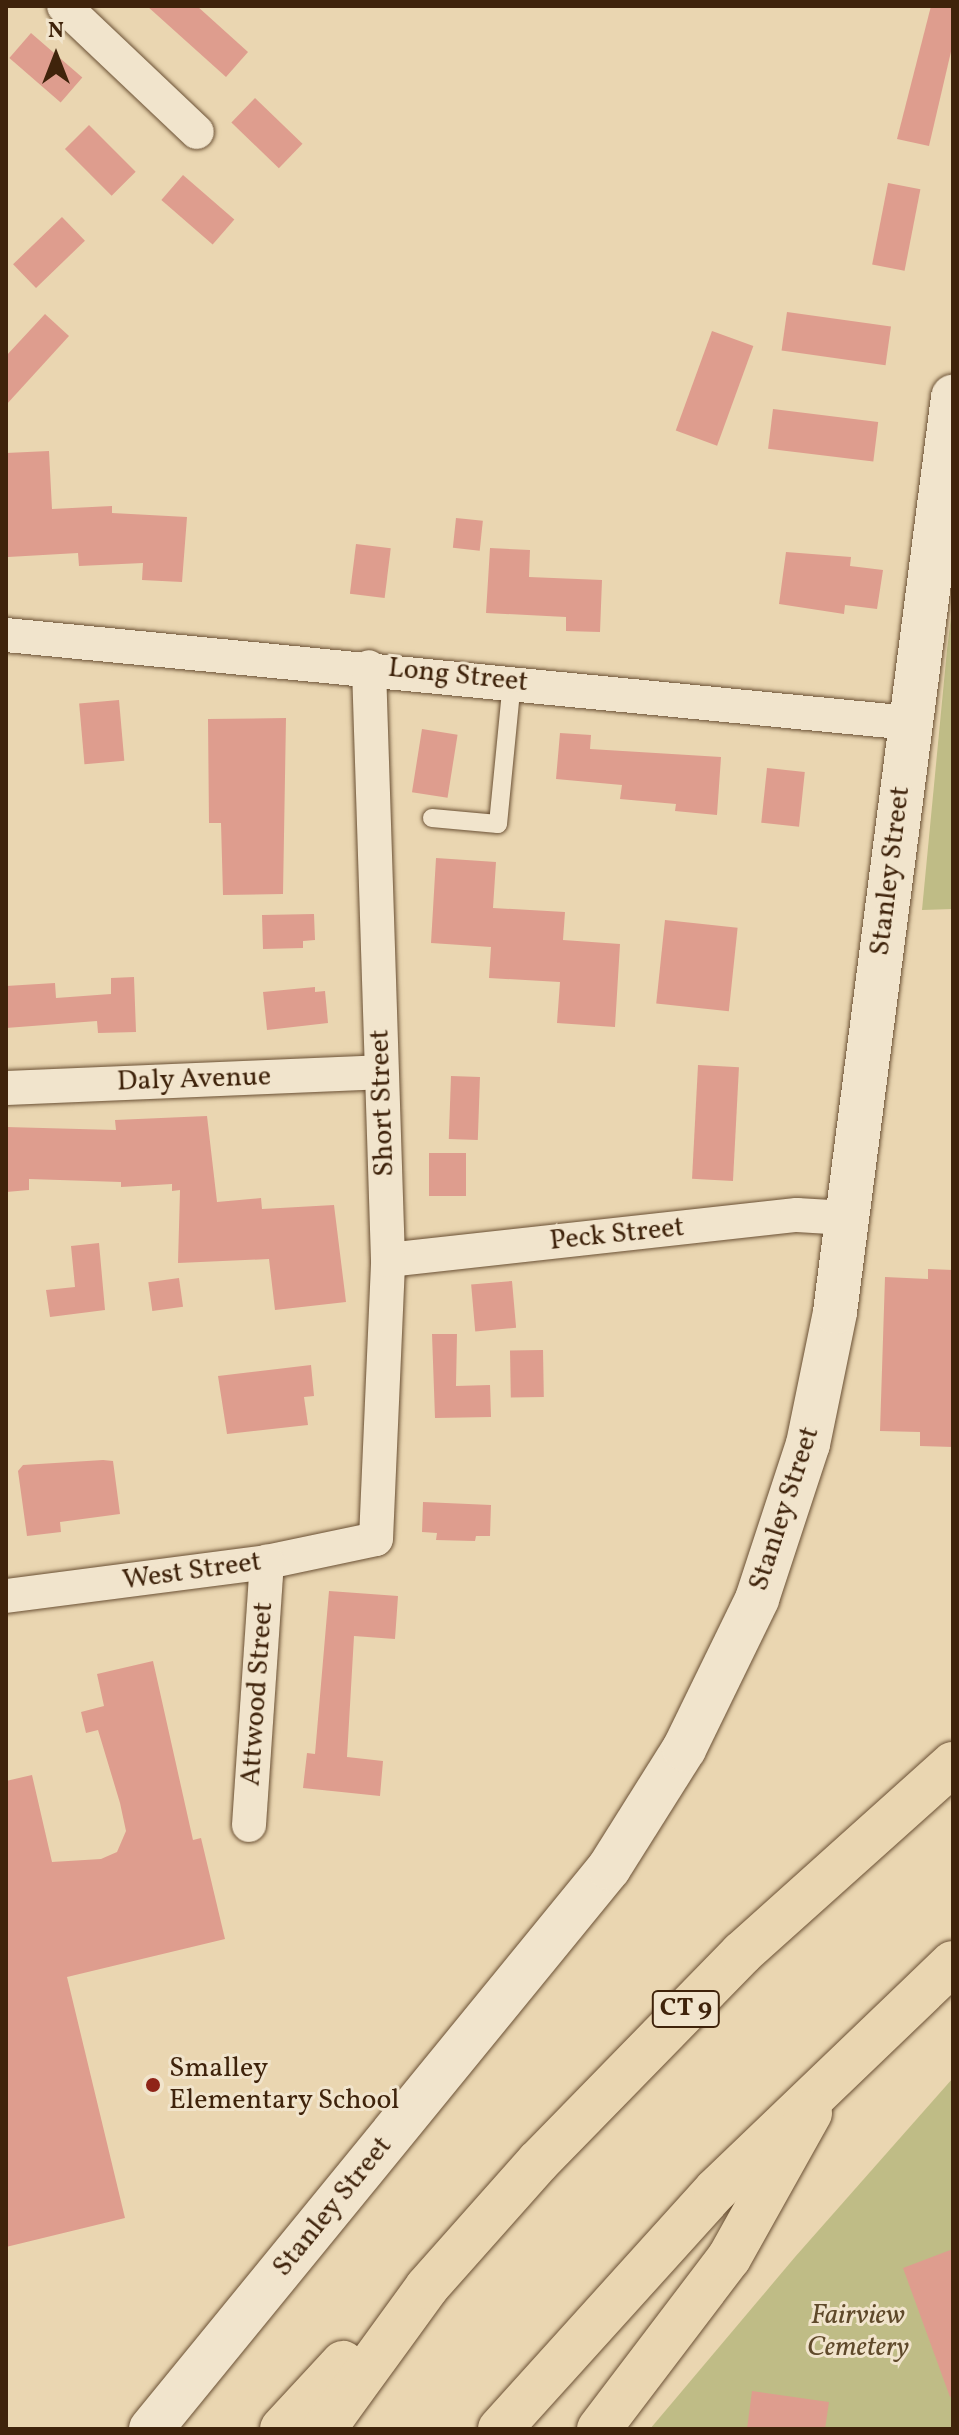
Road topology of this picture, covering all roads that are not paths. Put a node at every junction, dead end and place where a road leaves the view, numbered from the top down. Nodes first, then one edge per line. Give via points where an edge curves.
1 (64, 6) edge
2 (197, 132) dead end
3 (953, 397) edge
4 (6, 635) edge
5 (369, 667) junction
6 (512, 682) junction
7 (910, 723) junction
8 (432, 818) dead end
9 (381, 1072) junction
10 (6, 1088) edge
11 (847, 1218) junction
12 (388, 1260) junction
13 (376, 1539) joint
14 (267, 1562) junction
15 (6, 1596) edge
16 (953, 1764) edge
17 (249, 1825) dead end
18 (953, 1963) edge
19 (824, 2084) junction
20 (438, 2274) junction
21 (151, 2429) edge
22 (282, 2429) edge
23 (324, 2429) edge
24 (500, 2429) edge
25 (599, 2429) edge

1 - 2 street
3 - 7 main road, Stanley Street
4 - 5 street, Long Street
5 - 6 street, Long Street
5 - 9 street, Short Street
6 - 7 street, Long Street
6 - 8 lane via 498,824
7 - 11 main road, Stanley Street
9 - 10 street, Daly Avenue
9 - 12 street, Short Street
11 - 12 street, Peck Street via 797,1215
11 - 21 main road, Stanley Street via 825,1370 784,1524 735,1650 664,1785 550,1945
12 - 13 street, Short Street
13 - 14 street, West Street
14 - 15 street, West Street
14 - 17 street, Attwood Street
16 - 20 highway, CT 9 via 731,1963 538,2162
18 - 19 highway
19 - 24 highway via 667,2242
19 - 25 highway via 743,2237
20 - 22 highway
20 - 23 highway, CT 9

